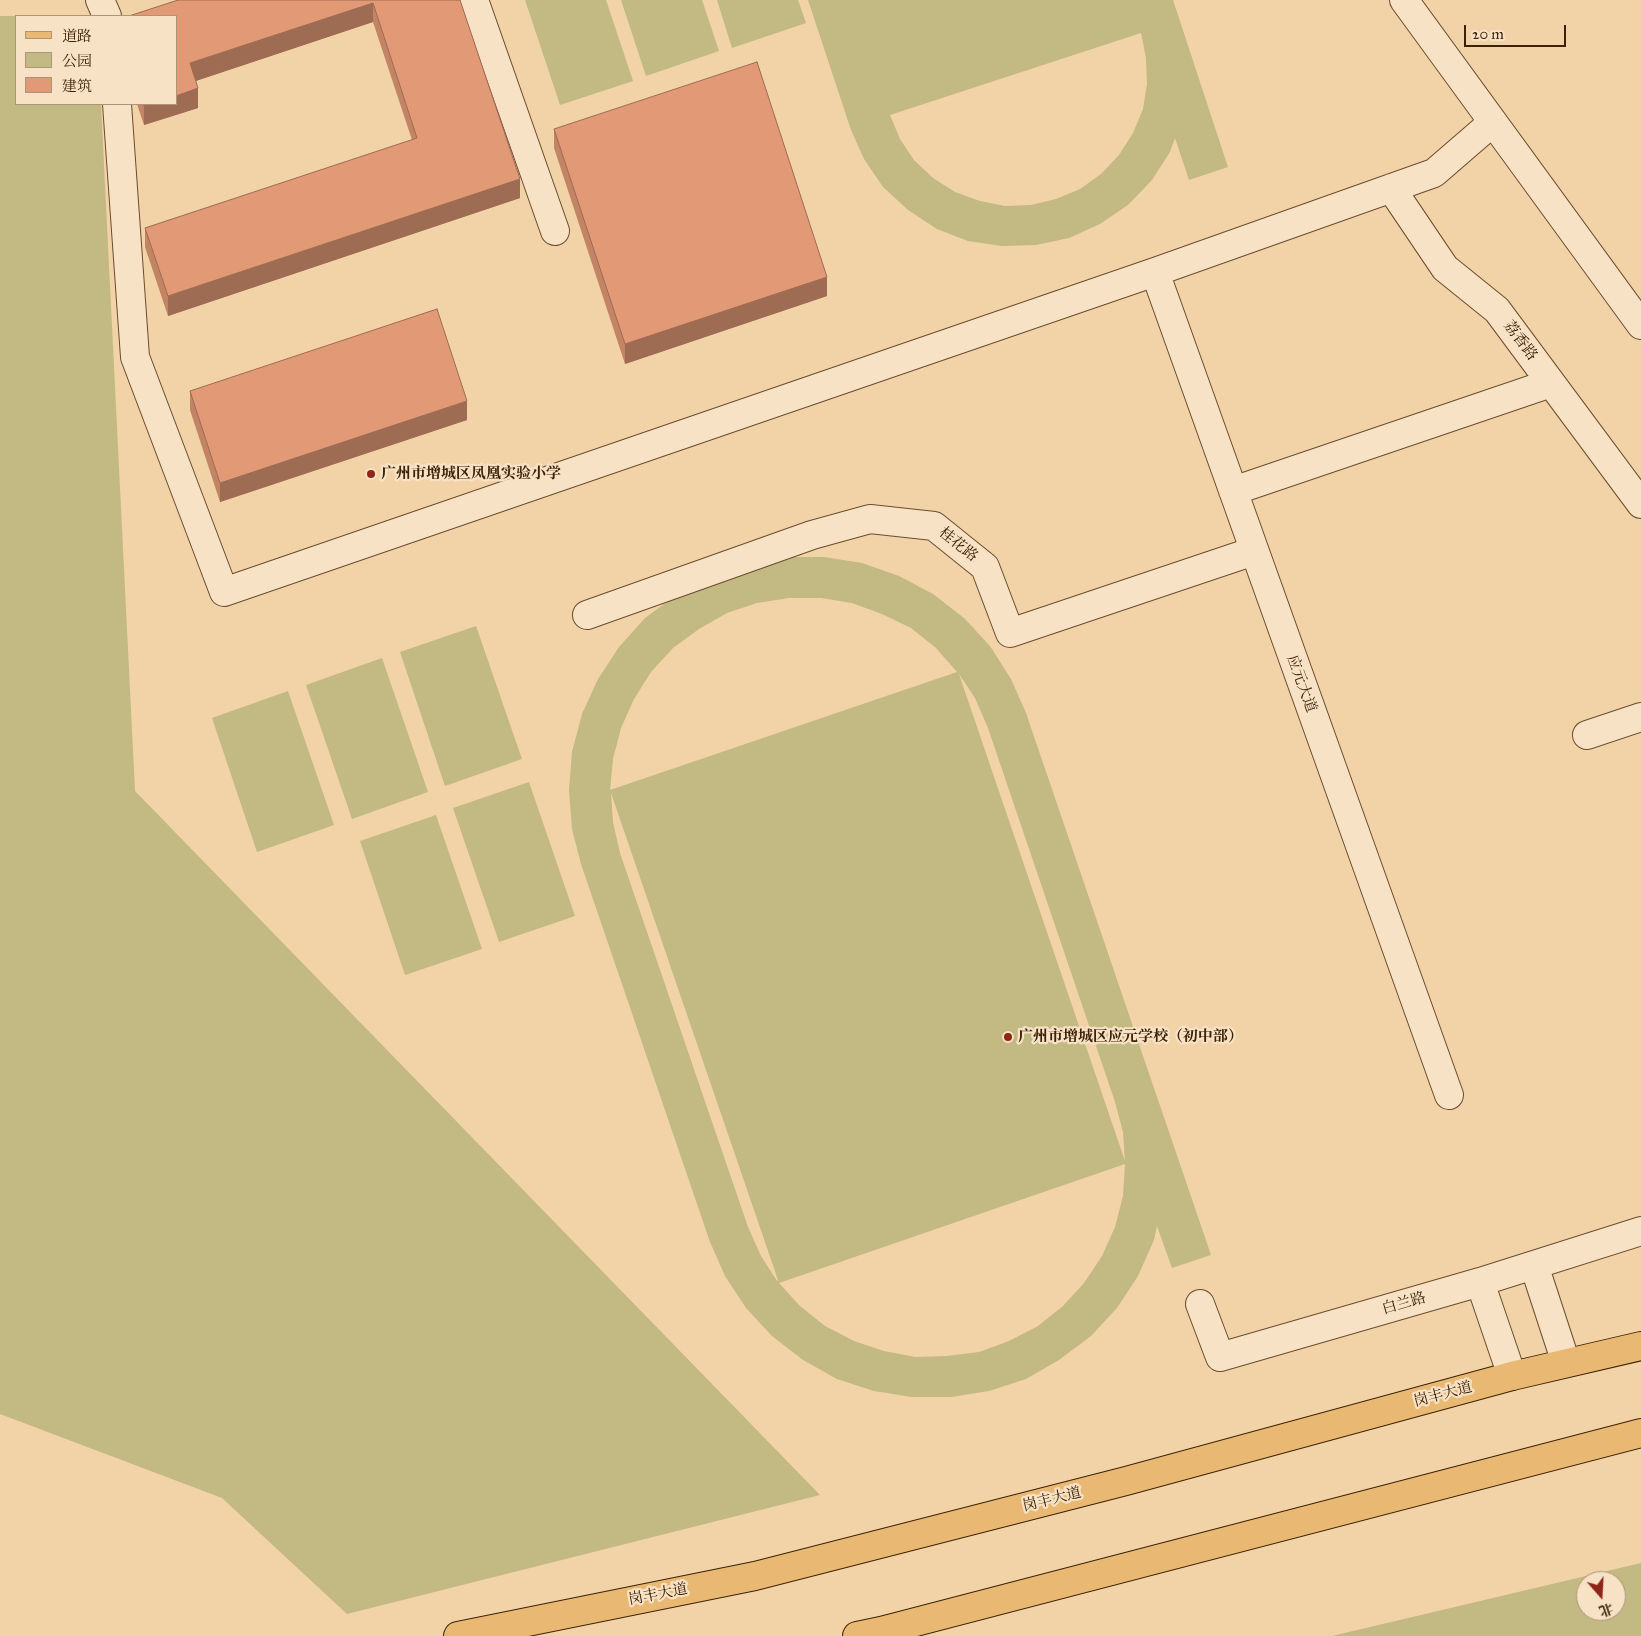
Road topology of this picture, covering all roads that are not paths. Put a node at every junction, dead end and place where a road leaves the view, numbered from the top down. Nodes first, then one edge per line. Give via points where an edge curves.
1 (100, 0) edge
2 (474, 0) edge
3 (1404, 0) edge
4 (107, 15) edge
5 (117, 105) edge
6 (1493, 122) junction
7 (1391, 188) junction
8 (555, 231) dead end
9 (1155, 272) junction
10 (1641, 324) edge
11 (1551, 383) junction
12 (1233, 491) junction
13 (1641, 504) edge
14 (1254, 551) junction
15 (587, 615) dead end
16 (1641, 717) edge
17 (1587, 735) dead end
18 (1449, 1095) dead end
19 (1641, 1231) edge
20 (1534, 1265) junction
21 (1480, 1282) junction
22 (1200, 1304) dead end
23 (1641, 1346) edge
24 (1566, 1363) junction
25 (1512, 1376) junction
26 (1641, 1434) edge
27 (458, 1636) edge
28 (857, 1636) edge

1 - 4 street
2 - 8 street
3 - 6 street
5 - 9 street via 135,357 224,592
6 - 7 street via 1434,173
6 - 10 street
7 - 9 street
7 - 11 street, 荔香路 via 1445,268 1497,310
9 - 12 street, 应元大道
11 - 12 street
11 - 13 street, 荔香路
12 - 14 street, 应元大道
14 - 15 street, 桂花路 via 1010,634 984,567 970,555 934,526 870,519 812,535
14 - 18 street, 应元大道
16 - 17 street
19 - 20 street, 白兰路
20 - 21 street, 白兰路
20 - 24 street
21 - 22 street, 白兰路 via 1220,1358
21 - 25 street
23 - 24 main road, 岗丰大道
24 - 25 main road, 岗丰大道
25 - 27 main road, 岗丰大道 via 1126,1481 755,1576
26 - 28 main road

